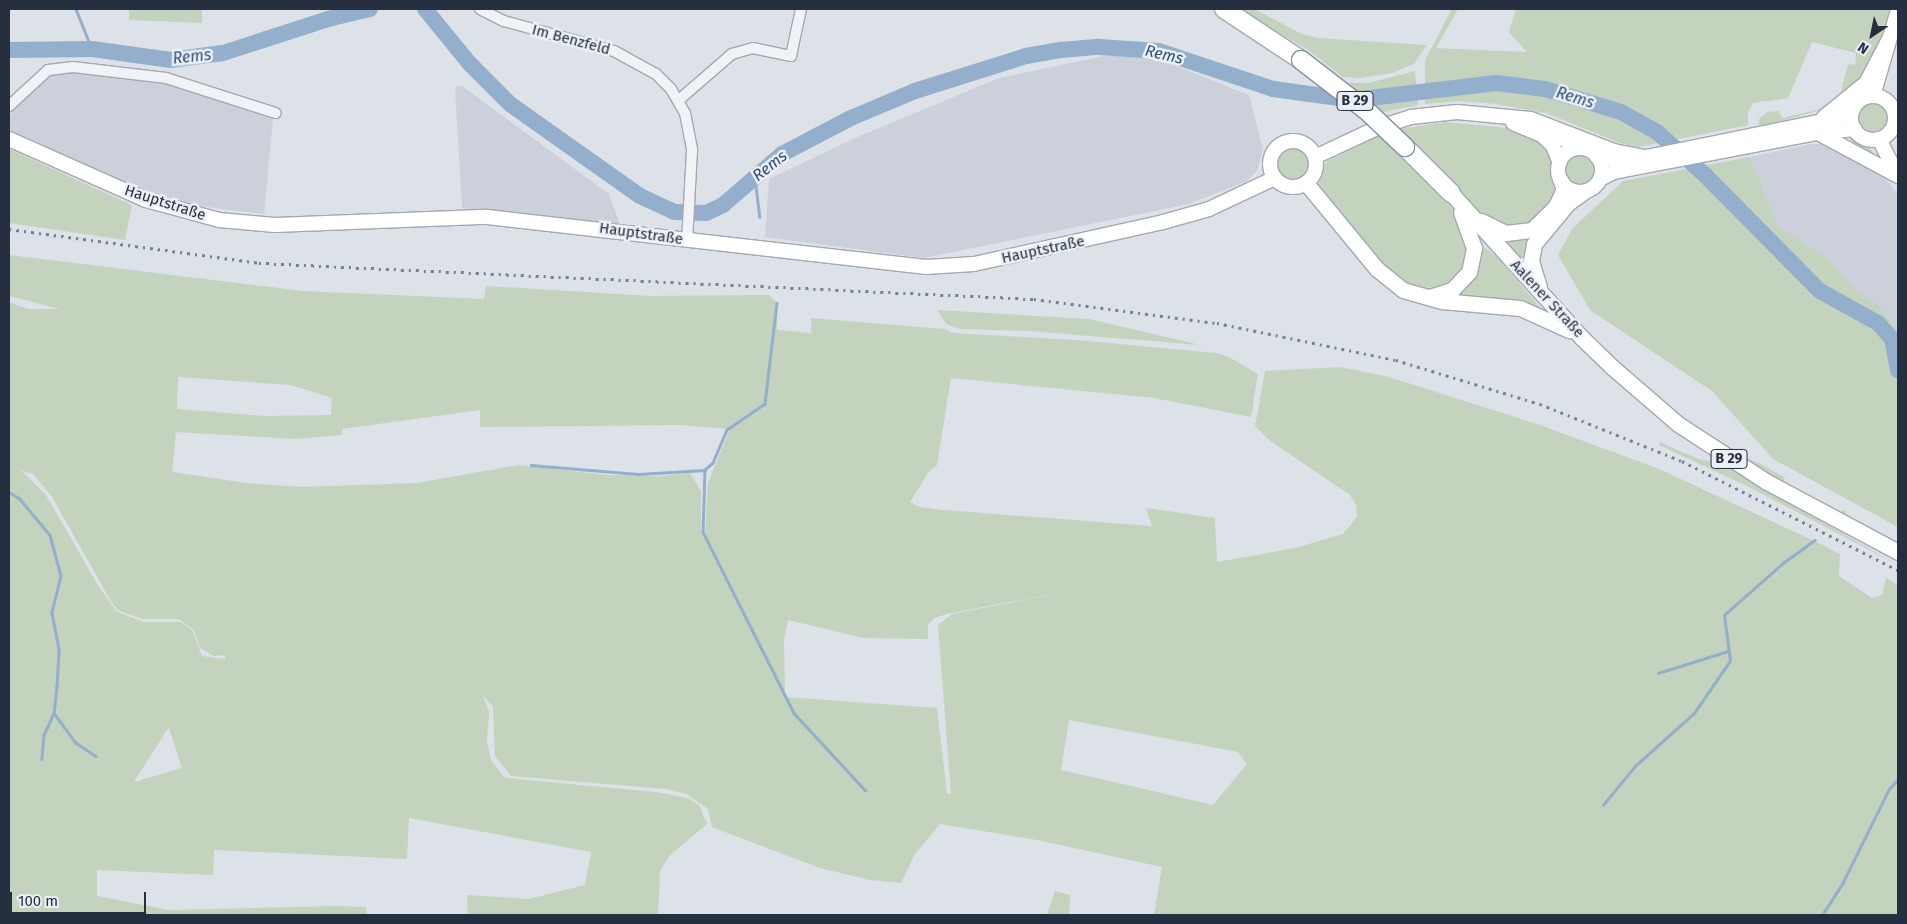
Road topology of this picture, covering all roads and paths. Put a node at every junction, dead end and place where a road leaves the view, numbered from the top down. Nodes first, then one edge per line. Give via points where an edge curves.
1 (480, 9) edge
2 (802, 9) edge
3 (1224, 9) edge
4 (1898, 10) edge
5 (1894, 40) edge
6 (1880, 98) junction
7 (680, 99) junction
8 (9, 106) edge
9 (1853, 110) junction
10 (276, 113) dead end
11 (1519, 117) junction
12 (1386, 124) junction
13 (1815, 128) junction
14 (1855, 129) junction
15 (9, 139) edge
16 (1879, 139) junction
17 (1580, 148) junction
18 (1315, 157) junction
19 (1597, 157) junction
20 (1654, 159) junction
21 (1560, 161) junction
22 (1898, 176) edge
23 (1275, 178) junction
24 (1600, 179) junction
25 (1561, 181) junction
26 (1306, 183) junction
27 (1583, 192) junction
28 (1451, 193) junction
29 (1468, 212) junction
30 (687, 241) junction
31 (1428, 297) junction
32 (1544, 298) junction
33 (1581, 336) junction
34 (1898, 552) edge

1 - 7 street, Im Benzfeld via 504,21 614,51 656,74
2 - 7 street via 791,56 753,48 732,54
3 - 28 highway, Aalener Straße / B 29, bridge via 1345,93
4 - 5 main road
5 - 6 main road
5 - 13 main road via 1866,83
6 - 9 main road via 1861,100
6 - 16 main road via 1894,110 1895,122 1890,132
7 - 30 street, Im Benzfeld via 692,150
8 - 10 street via 48,70 73,67 166,78
9 - 13 main road
9 - 14 main road
11 - 12 main road via 1477,112 1438,113
11 - 17 main road
11 - 20 main road via 1553,126 1614,151
12 - 18 main road
12 - 21 main road via 1452,119 1511,122 1543,136 1553,146
13 - 14 main road
13 - 20 main road
13 - 22 main road
14 - 16 main road via 1866,138
15 - 30 main road, Hauptstraße via 146,200 219,220 275,225 487,217 604,228
16 - 22 main road
17 - 19 main road
17 - 21 main road via 1566,153
18 - 23 main road via 1301,142 1281,144 1270,164
18 - 26 main road via 1315,171
19 - 20 main road via 1618,161
19 - 24 main road
20 - 24 main road
21 - 25 main road
23 - 26 main road via 1293,187
23 - 30 main road, Hauptstraße via 1209,209 1163,222 1076,244 958,266 926,267
24 - 27 main road
25 - 27 main road via 1570,190
25 - 29 main road via 1564,189 1556,206 1540,225 1525,233 1498,230
26 - 31 main road via 1385,278 1403,290
27 - 32 main road via 1568,203 1534,244 1532,266
28 - 29 main road, Aalener Straße / B 29
28 - 31 main road via 1472,236 1473,260 1462,282 1452,290
29 - 32 main road, Aalener Straße / B 29
31 - 33 main road via 1520,308
32 - 33 main road, Aalener Straße / B 29
33 - 34 main road, Aalener Straße / B 29 via 1637,390 1722,455

